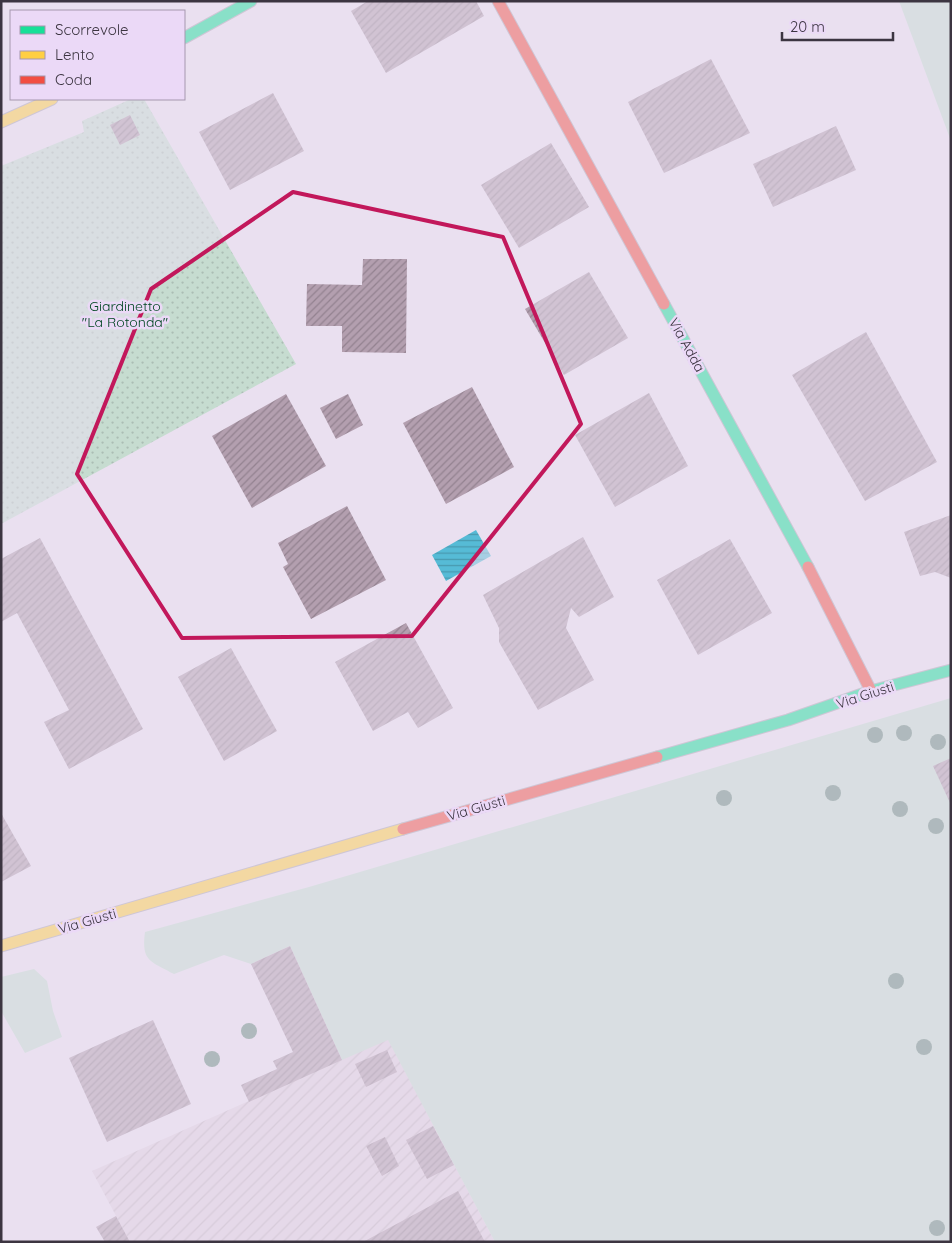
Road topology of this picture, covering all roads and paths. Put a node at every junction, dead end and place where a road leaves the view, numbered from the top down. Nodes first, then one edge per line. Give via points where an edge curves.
1 (250, 1) edge
2 (498, 1) edge
3 (185, 37) edge
4 (50, 100) edge
5 (1, 122) edge
6 (951, 670) edge
7 (871, 691) junction
8 (1, 946) edge

1 - 3 street
2 - 7 street, Via Adda via 802,555
4 - 5 street
6 - 7 street, Via Giusti
7 - 8 street, Via Giusti via 788,720

